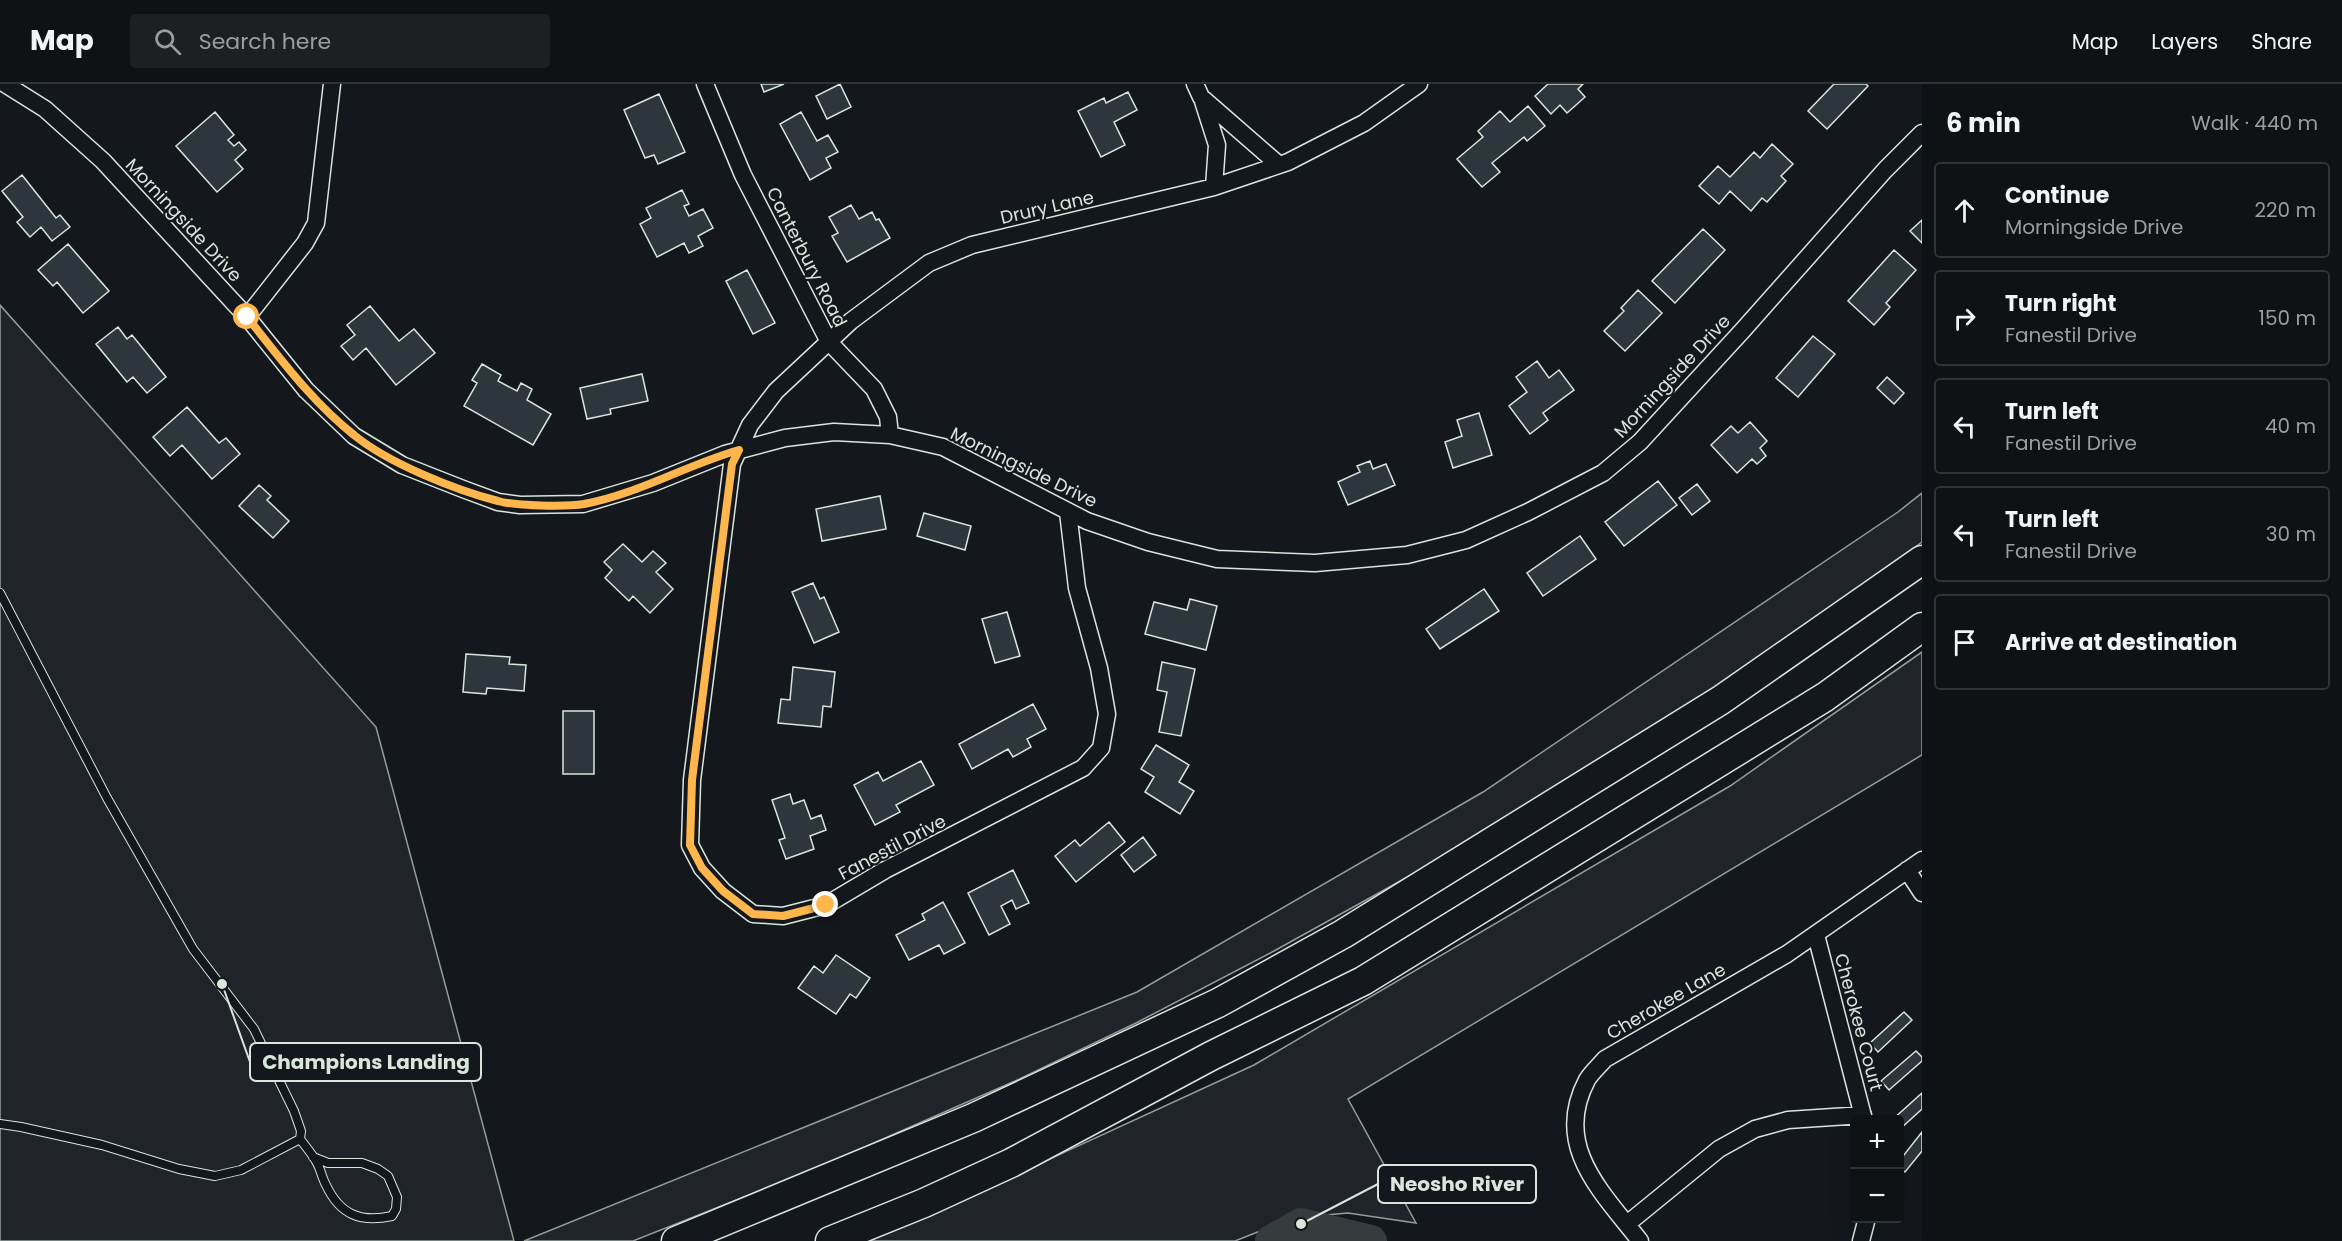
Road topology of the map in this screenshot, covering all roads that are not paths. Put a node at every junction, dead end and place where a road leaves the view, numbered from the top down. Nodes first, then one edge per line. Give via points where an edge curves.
1 (5, 84) edge
2 (332, 84) edge
3 (705, 84) edge
4 (1419, 84) edge
5 (1198, 90) edge
6 (1922, 133) edge
7 (1278, 164) junction
8 (1214, 187) junction
9 (247, 317) junction
10 (829, 342) junction
11 (890, 435) junction
12 (739, 450) junction
13 (1068, 512) junction
14 (1922, 560) edge
15 (0, 593) edge
16 (1922, 627) edge
17 (1922, 860) edge
18 (1907, 870) junction
19 (1922, 893) edge
20 (1816, 935) junction
21 (1863, 1115) edge
22 (1850, 1118) edge
23 (0, 1124) edge
24 (300, 1139) junction
25 (313, 1157) junction
26 (1866, 1223) edge
27 (1627, 1224) junction
28 (676, 1241) edge
29 (830, 1241) edge
30 (1640, 1241) edge
31 (1861, 1241) edge

1 - 9 street, Morningside Drive via 45,109 103,161
2 - 9 street via 316,223
3 - 10 street, Canterbury Road via 743,175
4 - 7 street, Drury Lane via 1364,123
5 - 7 street
5 - 8 street via 1217,145
6 - 13 street, Morningside Drive via 1640,442 1603,473 1466,540 1407,555 1315,563 1217,559 1148,542
7 - 8 street, Drury Lane
8 - 10 street, Drury Lane via 972,245 929,263
9 - 12 street, Morningside Drive via 306,390 354,436 402,465 498,502 583,504 653,483
10 - 11 street, Canterbury Road via 874,389 888,417
10 - 12 street, Drury Lane via 776,391 750,425
11 - 12 street, Morningside Drive via 834,432 785,438
11 - 13 street, Morningside Drive via 943,447
12 - 13 street, Fanestil Drive via 732,464 694,768 690,845 702,868 723,891 753,914 783,916 826,905 885,870 1083,768 1101,748 1107,714 1077,588
14 - 28 highway via 1721,700 1343,934 1229,997 973,1118
15 - 24 lane via 107,798 193,949 254,1029 294,1111
16 - 29 highway via 1825,697 1363,981 1211,1056 1011,1163
17 - 18 street, Cherokee Lane
18 - 19 street
18 - 20 street, Cherokee Lane
20 - 21 street, Cherokee Court
20 - 27 street, Cherokee Lane via 1605,1059 1587,1079 1574,1114 1576,1141 1589,1176
22 - 27 street via 1788,1120 1755,1129 1719,1149
23 - 24 lane via 102,1145 215,1176 241,1170
24 - 25 lane
25 - 25 lane via 339,1207 356,1216 392,1216 397,1197 388,1176 378,1168 363,1163 328,1163
26 - 31 street
27 - 30 street, Cherokee Lane

